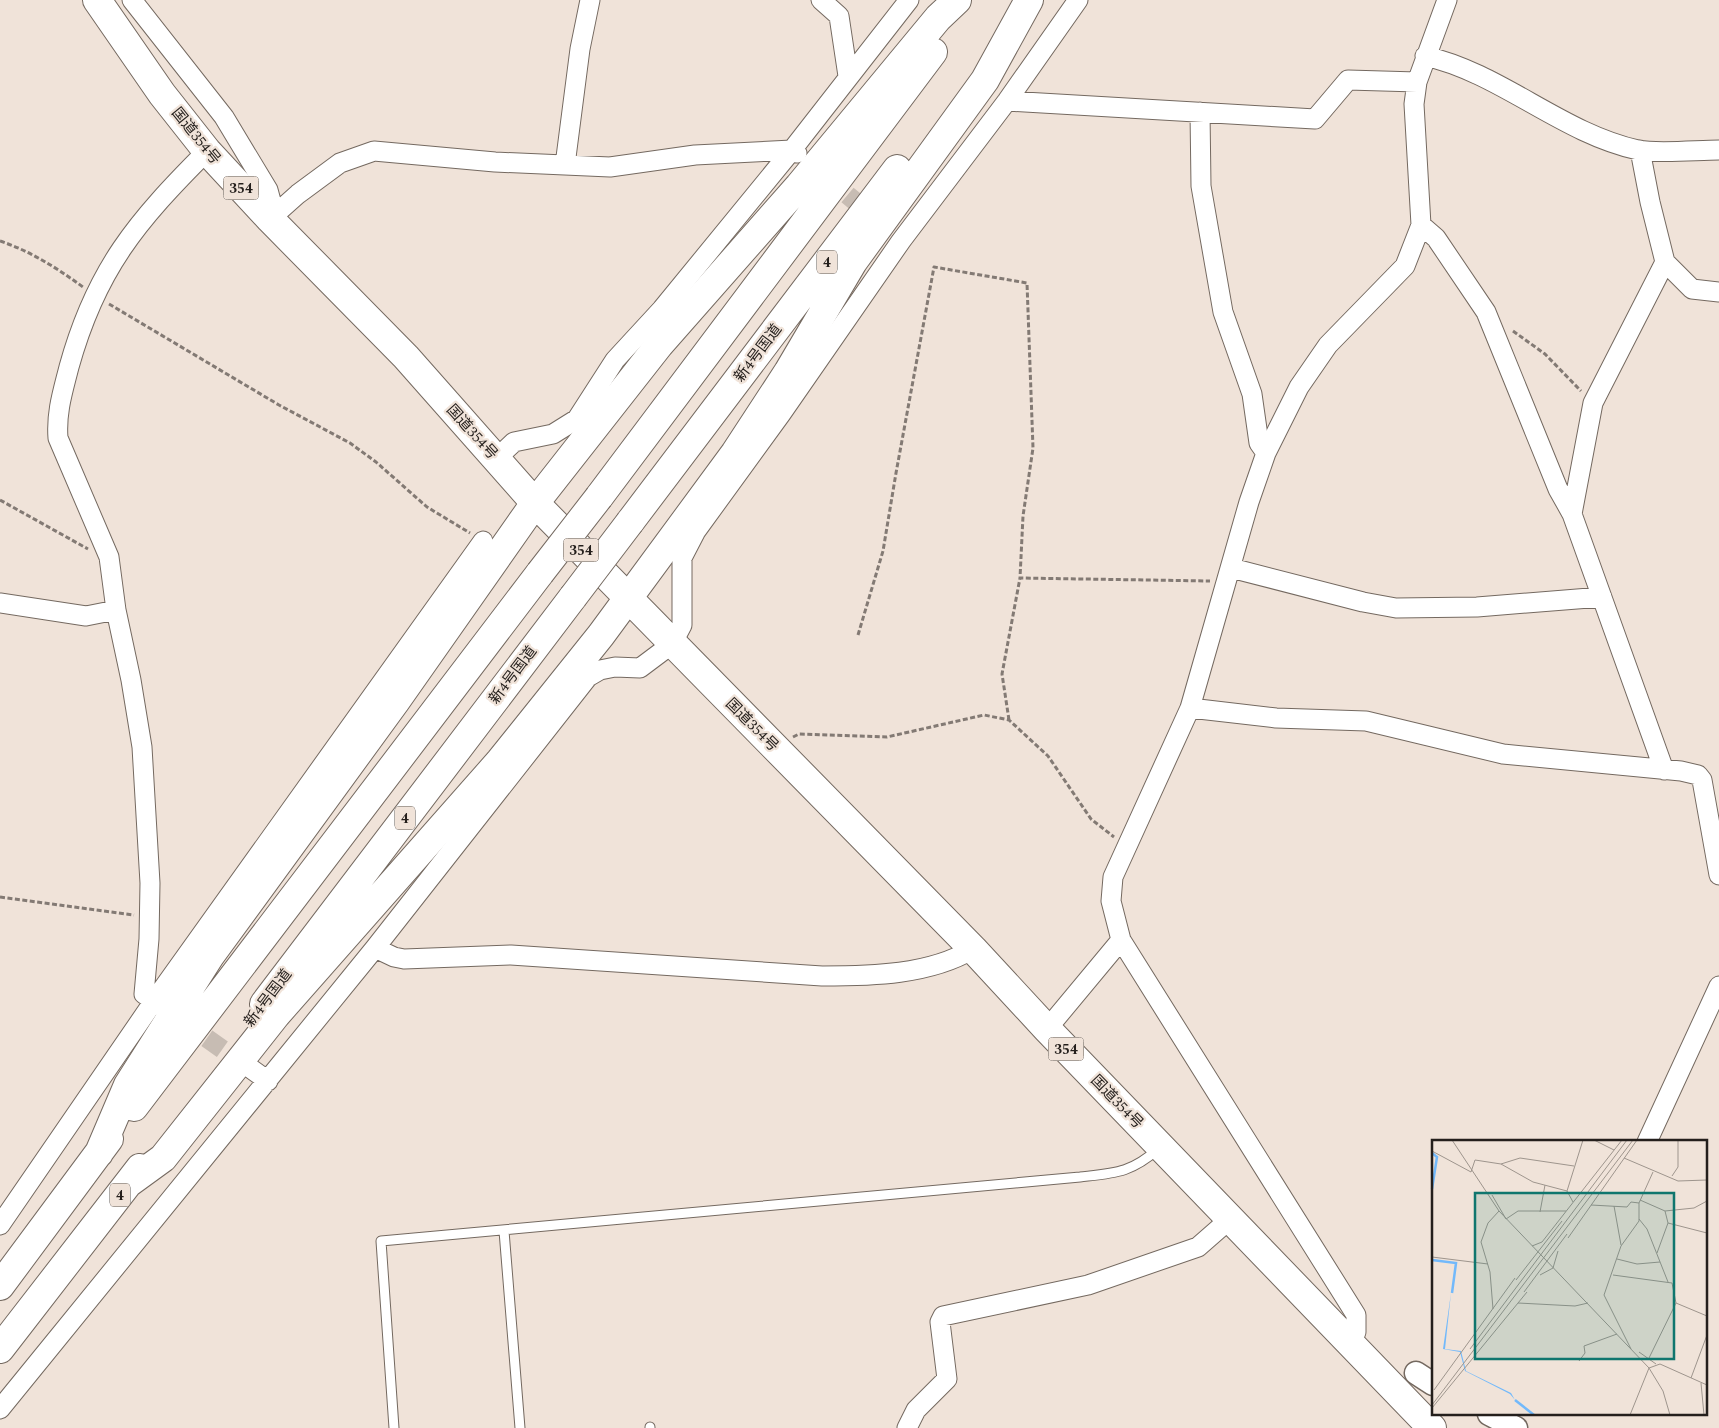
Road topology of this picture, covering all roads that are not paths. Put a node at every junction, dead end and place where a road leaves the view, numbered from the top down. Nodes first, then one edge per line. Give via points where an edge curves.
1 (97, 0) edge
2 (132, 0) edge
3 (590, 0) edge
4 (821, 0) edge
5 (908, 0) edge
6 (957, 0) edge
7 (972, 0) edge
8 (1024, 0) edge
9 (1029, 0) edge
10 (1078, 0) edge
11 (1447, 0) edge
12 (1425, 56) junction
13 (848, 76) junction
14 (1417, 82) junction
15 (1006, 101) junction
16 (1200, 112) junction
17 (1640, 150) junction
18 (1719, 150) edge
19 (208, 151) junction
20 (798, 154) junction
21 (565, 165) junction
22 (270, 220) junction
23 (1421, 225) junction
24 (1665, 262) junction
25 (1719, 292) edge
26 (1266, 453) junction
27 (496, 459) junction
28 (535, 503) junction
29 (1572, 514) junction
30 (483, 542) road end
31 (1229, 575) junction
32 (1602, 596) junction
33 (627, 598) junction
34 (0, 603) edge
35 (116, 610) junction
36 (672, 644) junction
37 (1190, 708) junction
38 (1664, 770) junction
39 (1719, 875) edge
40 (1121, 940) junction
41 (375, 948) junction
42 (973, 949) junction
43 (1719, 986) edge
44 (158, 1004) junction
45 (1046, 1029) junction
46 (250, 1068) tunnel mouth
47 (268, 1081) junction
48 (1648, 1140) edge
49 (1160, 1147) junction
50 (99, 1153) junction
51 (130, 1182) junction
52 (1230, 1219) junction
53 (0, 1225) edge
54 (504, 1231) junction
55 (0, 1286) edge
56 (1352, 1343) junction
57 (0, 1348) edge
58 (0, 1409) edge
59 (394, 1428) edge
60 (520, 1428) edge
61 (907, 1428) edge
62 (1432, 1428) edge

1 - 19 highway, 国道354号 / 354 via 162,94
2 - 22 street via 224,117 268,190
3 - 21 street via 580,49
4 - 13 street via 839,16
5 - 13 street
6 - 28 highway via 938,18 799,186 659,345
7 - 50 highway, bridge
8 - 51 highway, 新4号国道 / 4, bridge
9 - 33 highway via 984,80 853,262 788,372 735,453
10 - 15 street
11 - 12 street
12 - 14 street
12 - 17 street via 1457,64 1579,129
13 - 20 street
14 - 16 street via 1348,80 1315,119
14 - 23 street via 1414,104
15 - 16 street
15 - 36 street via 896,236 687,547 681,569 682,626
16 - 26 street via 1201,186 1223,312 1252,394 1259,443
17 - 18 street
17 - 24 street
19 - 22 highway, 国道354号 / 354
19 - 35 street via 166,192 114,257 94,295 77,340 57,420 58,438 109,557
20 - 21 street via 695,156 610,166
20 - 27 street via 615,360 576,419 553,434 514,442
21 - 22 street via 374,151 340,163
22 - 27 highway, 国道354号 / 354 via 406,357
23 - 26 street via 1405,266 1328,345 1299,386
23 - 29 street via 1436,238 1486,312 1558,489
24 - 25 street via 1692,289
24 - 29 street via 1593,403
26 - 31 street
27 - 28 highway, 国道354号 / 354
28 - 33 highway, 国道354号 / 354
28 - 50 highway via 210,956 128,1085
29 - 32 street
30 - 44 street
31 - 32 street via 1396,608 1477,607
31 - 37 street
32 - 38 street
33 - 36 highway, 国道354号 / 354
33 - 51 highway via 500,761 276,1015 163,1158
34 - 35 street via 86,616
35 - 44 street via 142,747 148,827 150,917 144,994
36 - 41 street via 640,668 616,667 600,670 588,677
36 - 42 highway, 国道354号 / 354
37 - 38 street via 1276,718 1366,721 1503,754
37 - 40 street via 1113,877 1112,900
38 - 39 street via 1698,775 1702,780
40 - 45 street
40 - 56 street via 1356,1315
41 - 42 street via 404,958 510,954 822,976 868,976 913,969 956,959
41 - 47 street
42 - 45 highway, 国道354号 / 354
43 - 48 street
44 - 53 street
45 - 49 highway, 国道354号 / 354
46 - 47 street
47 - 58 street
49 - 52 highway, 国道354号 / 354
49 - 54 lane via 1144,1162 1125,1171 1080,1178
50 - 55 highway
51 - 57 highway, 新4号国道 / 4
52 - 56 highway, 国道354号 / 354
52 - 61 street via 1198,1247 1088,1285 943,1316 940,1322 947,1379 916,1410
54 - 59 lane via 380,1241
54 - 60 lane
56 - 62 highway, 国道354号 / 354

